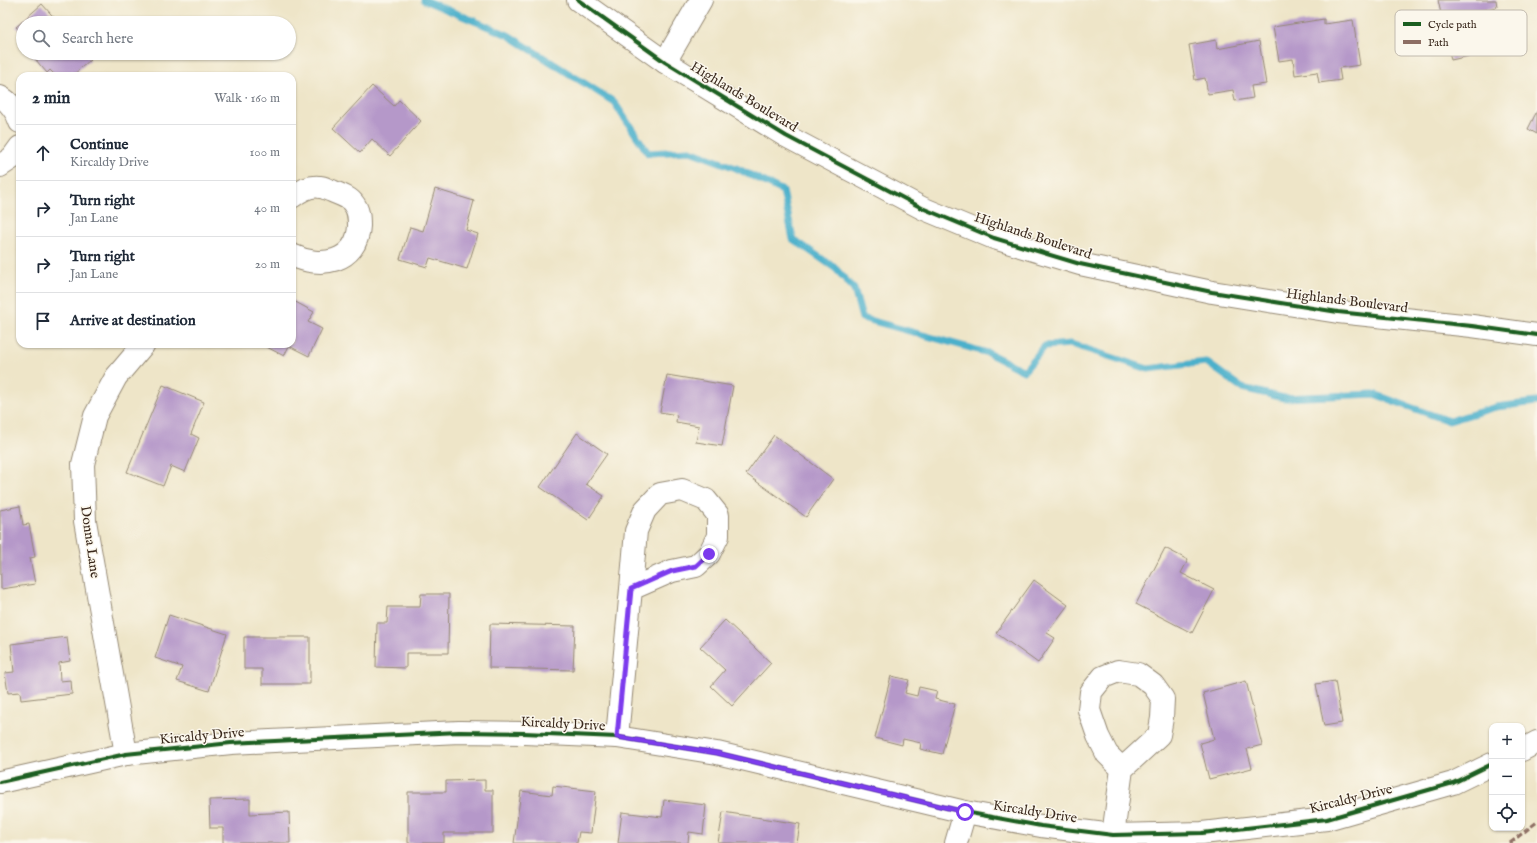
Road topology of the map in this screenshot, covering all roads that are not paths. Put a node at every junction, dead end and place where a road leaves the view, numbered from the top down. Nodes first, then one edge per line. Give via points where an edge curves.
1 (578, 0) edge
2 (701, 0) edge
3 (665, 62) junction
4 (0, 97) edge
5 (16, 112) edge
6 (16, 152) edge
7 (0, 166) edge
8 (296, 194) edge
9 (296, 257) edge
10 (1537, 335) edge
11 (141, 348) edge
12 (631, 589) junction
13 (617, 737) junction
14 (1537, 742) edge
15 (1525, 748) edge
16 (126, 754) junction
17 (1489, 765) edge
18 (1122, 769) dead end
19 (0, 782) edge
20 (965, 812) junction
21 (1113, 834) junction
22 (956, 843) edge

1 - 3 street, Highlands Boulevard
2 - 3 street
3 - 10 street, Highlands Boulevard via 786,136 922,208 994,238 1080,264 1212,292 1338,312
4 - 5 street
6 - 7 street
8 - 9 street via 301,190 320,186 353,202 360,216 359,237 353,248 339,260 325,263
11 - 16 street, Donna Lane via 116,377 95,416 83,464 85,521
12 - 12 street via 672,571 696,566 709,554 718,536 718,515 706,500 682,490 660,494 644,510 636,530
12 - 13 street
13 - 16 street, Kircaldy Drive via 459,732 231,743
13 - 20 street, Kircaldy Drive via 717,753
14 - 15 street
16 - 19 street, Kircaldy Drive
17 - 21 street, Kircaldy Drive via 1453,783 1327,819 1202,834
18 - 21 street
20 - 21 street, Kircaldy Drive via 1041,826
20 - 22 street

